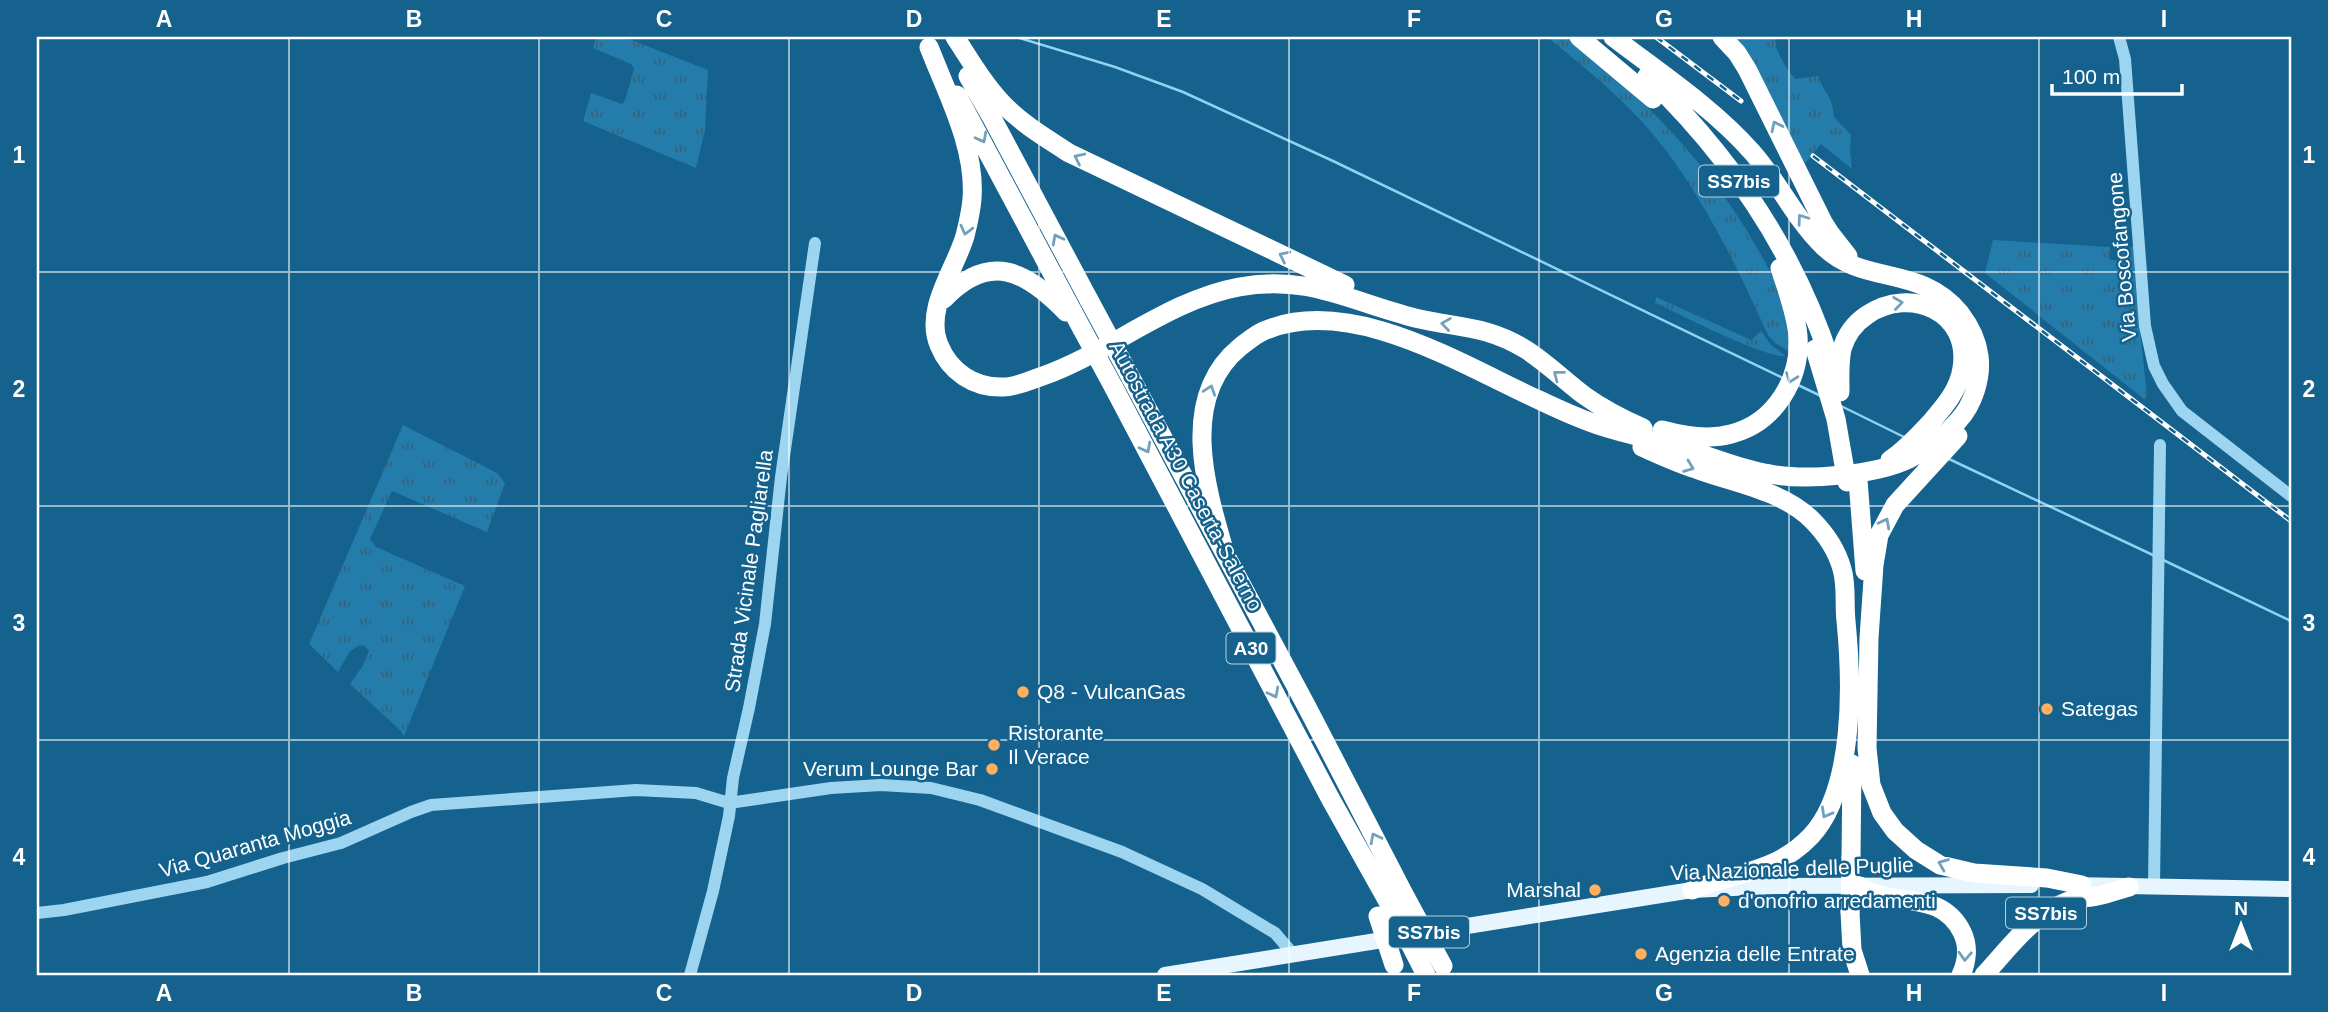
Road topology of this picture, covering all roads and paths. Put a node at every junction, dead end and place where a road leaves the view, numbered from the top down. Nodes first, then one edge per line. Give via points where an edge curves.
1 (955, 37) edge
2 (1579, 37) edge
3 (1599, 37) edge
4 (1613, 37) edge
5 (1722, 37) edge
6 (2119, 37) edge
7 (932, 40) edge
8 (815, 243) dead end
9 (1875, 272) junction
10 (1350, 298) junction
11 (939, 304) junction
12 (1389, 309) junction
13 (1082, 329) junction
14 (1414, 342) junction
15 (1821, 356) junction
16 (1609, 420) junction
17 (2160, 445) dead end
18 (1921, 453) junction
19 (1856, 477) junction
20 (2291, 496) edge
21 (1862, 549) junction
22 (1225, 553) junction
23 (1869, 638) junction
24 (1848, 639) junction
25 (1848, 723) junction
26 (1852, 765) junction
27 (729, 803) junction
28 (2082, 885) junction
29 (2154, 885) junction
30 (1860, 886) junction
31 (2129, 887) junction
32 (2291, 889) edge
33 (1692, 890) junction
34 (2259, 890) junction
35 (2291, 897) edge
36 (1392, 907) junction
37 (37, 913) edge
38 (1294, 955) junction
39 (1395, 970) edge
40 (1439, 972) edge
41 (690, 975) edge
42 (1166, 975) edge
43 (1860, 975) edge
44 (1961, 975) edge
45 (1984, 975) edge

12 -> 1 highway via 1069,153 1004,105
2 - 15 highway, SS7bis via 1639,86 1689,137 1745,210 1792,291
3 - 15 highway, SS7bis via 1675,103 1728,165 1781,244 1811,310
9 -> 4 highway via 1844,262 1825,248 1737,136
9 -> 5 highway via 1850,258 1830,233 1747,69
6 - 20 street, Via Boscofangone via 2125,59 2145,326 2154,366 2182,411
7 -> 11 highway via 963,136 972,184 965,237
7 -> 13 highway, Autostrada A30 Caserta-Salerno / A30
22 -> 7 highway, Autostrada A30 Caserta-Salerno / A30, bridge via 992,118
8 - 27 street, Strada Vicinale Pagliarella via 765,624
9 - 18 highway via 1914,281 1943,296 1969,325 1978,349 1980,372 1958,429
10 - 11 highway via 1290,284 1213,292 1076,363 1005,387 979,385 956,371 935,332
10 - 12 highway
10 - 14 highway
11 - 13 highway via 968,278 997,271 1014,273 1041,287
16 -> 12 highway via 1525,350 1502,338
13 -> 36 highway, Autostrada A30 Caserta-Salerno / A30, bridge
14 - 16 highway via 1538,400
22 -> 14 highway via 1206,488 1203,415 1215,376 1230,356 1265,330 1294,322 1370,326
15 -> 16 highway via 1792,378 1778,403 1760,421 1731,434 1709,437
15 -> 18 highway via 1842,349 1852,328 1875,310 1899,302 1928,306 1948,320 1960,342 1963,364 1957,386 1939,412
15 - 19 highway, SS7bis, bridge
15 - 19 highway, SS7bis via 1840,392
16 - 19 highway via 1776,476
16 -> 24 highway via 1638,445 1782,499 1810,518 1841,566
17 - 29 street
18 - 19 highway
23 -> 18 highway via 1879,535
19 - 21 highway, SS7bis
19 - 24 highway, SS7bis
21 - 23 highway, SS7bis
21 - 26 highway, SS7bis
36 -> 22 highway, Autostrada A30 Caserta-Salerno / A30
28 -> 23 highway, SS7bis via 1958,870 1928,858 1895,831 1875,799 1868,767
24 - 25 highway, SS7bis
25 - 26 highway, SS7bis
25 -> 33 highway, SS7bis via 1841,778 1826,816 1813,834 1779,862
26 - 43 highway, SS7bis, bridge via 1850,912 1852,950
27 - 37 street, Via Quaranta Moggia via 696,793 636,790 431,805 341,843 207,881
27 - 38 street via 881,785 931,789 980,800 1122,852 1202,889 1275,933
27 - 41 street, Strada Vicinale Pagliarella via 713,891
28 - 30 main road, Via Nazionale delle Puglie / SS7bis
28 - 31 main road, Via Nazionale delle Puglie / SS7bis
29 - 31 main road, Via Nazionale delle Puglie / SS7bis
29 - 34 main road, Via Nazionale delle Puglie / SS7bis
30 - 33 main road, Via Nazionale delle Puglie / SS7bis
30 -> 44 highway, SS7bis via 1868,892 1925,902 1953,918 1965,938
31 - 45 highway, SS7bis via 2054,908 2024,931
32 - 34 main road, Via Nazionale delle Puglie
33 - 38 main road, Via Nazionale delle Puglie / SS7bis
34 - 35 main road, Via Nazionale delle Puglie / SS7bis
36 - 39 highway, bridge
36 - 40 highway, Autostrada A30 Caserta-Salerno / A30, bridge
38 - 42 main road, Via Nazionale delle Puglie / SS7bis

